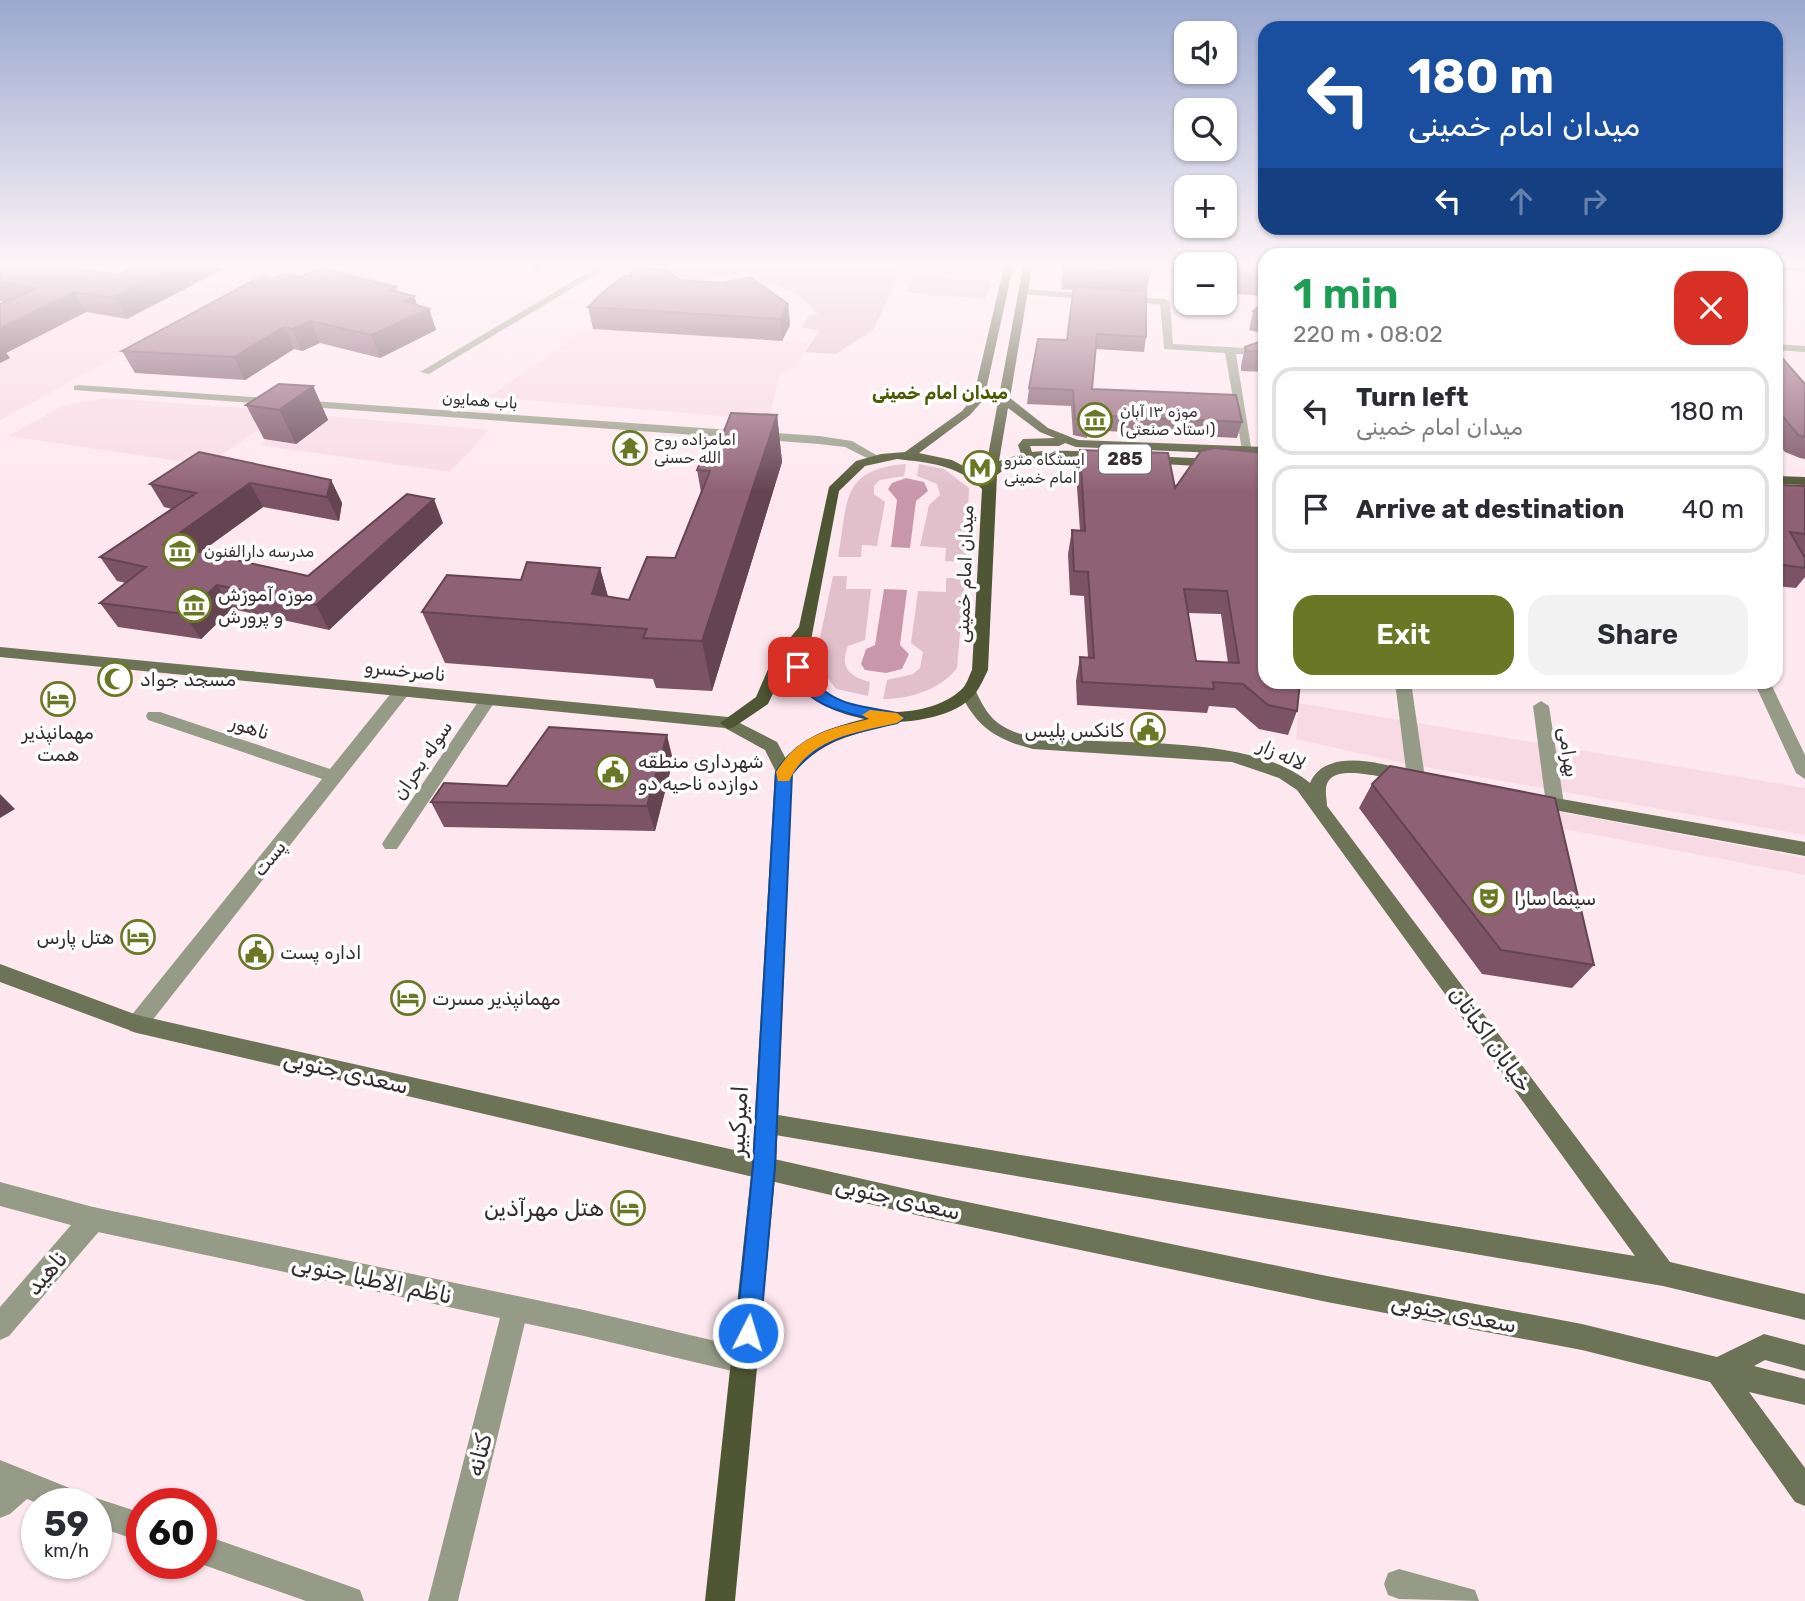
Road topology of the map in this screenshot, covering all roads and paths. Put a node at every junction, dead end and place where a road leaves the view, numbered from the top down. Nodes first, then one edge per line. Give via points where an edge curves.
1 (477, 342) edge
2 (991, 342) edge
3 (1014, 342) edge
4 (1168, 342) edge
5 (1783, 347) edge
6 (1805, 349) edge
7 (1230, 351) junction
8 (1258, 352) edge
9 (425, 372) dead end
10 (78, 388) dead end
11 (1004, 399) junction
12 (1076, 443) junction
13 (1248, 450) junction
14 (1258, 451) edge
15 (1028, 456) junction
16 (906, 457) junction
17 (877, 459) junction
18 (1225, 464) edge
19 (1250, 465) edge
20 (1783, 480) edge
21 (989, 481) junction
22 (1805, 481) edge
23 (806, 625) junction
24 (0, 652) edge
25 (1404, 689) edge
26 (1765, 689) edge
27 (402, 691) junction
28 (968, 692) junction
29 (488, 700) junction
30 (1541, 706) dead end
31 (153, 716) dead end
32 (897, 718) junction
33 (728, 723) junction
34 (784, 772) junction
35 (1805, 773) edge
36 (334, 777) junction
37 (1423, 779) joint
38 (1517, 797) edge
39 (1555, 804) junction
40 (1319, 806) junction
41 (391, 844) dead end
42 (1805, 849) edge
43 (0, 973) edge
44 (137, 1024) junction
45 (766, 1124) junction
46 (764, 1166) junction
47 (0, 1194) edge
48 (93, 1219) junction
49 (1663, 1273) junction
50 (1805, 1307) edge
51 (514, 1310) junction
52 (0, 1327) edge
53 (1805, 1357) edge
54 (745, 1361) junction
55 (1718, 1371) junction
56 (1805, 1392) edge
57 (11, 1480) edge
58 (32, 1488) edge
59 (1805, 1492) edge
60 (0, 1504) edge
61 (217, 1555) edge
62 (1399, 1584) dead end
63 (349, 1601) edge
64 (443, 1601) edge
65 (720, 1601) edge
66 (1464, 1601) edge

1 - 9 street
2 - 16 main road via 978,399
3 - 11 main road
4 - 7 street via 1168,347
5 - 6 street
7 - 8 street
7 - 13 street
10 - 17 street, باب همایون via 819,440 848,444
11 - 12 main road, 285 via 1044,430
11 - 21 main road
12 - 13 main road, 285
12 - 15 main road via 1027,442
13 - 14 main road, 285
13 - 19 main road
15 - 18 main road, 285
15 - 21 main road, 285 via 1006,459
16 - 17 main road, میدان امام خمینی
16 - 21 main road, میدان امام خمینی via 940,460
17 - 23 main road, میدان امام خمینی via 848,471 833,489
20 - 22 main road
21 - 28 main road, میدان امام خمینی via 980,670
23 - 32 main road, میدان امام خمینی via 798,667 800,677 820,698 859,713
23 - 33 main road via 780,660 762,700
24 - 27 main road, ناصرخسرو
25 - 37 street
26 - 35 street
27 - 29 main road, ناصرخسرو
27 - 36 street, پست
28 - 32 main road, میدان امام خمینی via 953,703
28 - 40 main road, لاله زار via 987,722 1005,737 1032,743 1233,756 1285,774 1303,786
29 - 33 main road, ناصرخسرو
29 - 41 street, سوله بحران
30 - 39 street, بهرامی
31 - 36 street, ناهور
32 - 34 main road via 826,735 803,750
33 - 34 main road, ناصرخسرو via 771,746
34 - 45 main road, امیرکبیر
36 - 44 street, پست
37 - 40 main road, لاله زار via 1350,765 1318,778
38 - 39 main road
39 - 42 main road
40 - 49 main road, خیابان اکباتان
43 - 44 main road, سعدی جنوبی
44 - 46 main road, سعدی جنوبی
45 - 46 main road, امیرکبیر
45 - 49 main road
46 - 54 main road, امیرکبیر
46 - 55 main road, سعدی جنوبی via 938,1208 1582,1338
47 - 48 street, ناظم الاطبا جنوبی
48 - 51 street, ناظم الاطبا جنوبی
48 - 52 street, ناهید
49 - 50 main road
51 - 54 street, ناظم الاطبا جنوبی
51 - 64 street, کتانه
53 - 55 main road via 1764,1346
54 - 65 main road, امیرکبیر
55 - 56 main road, سعدی جنوبی
55 - 59 main road
57 - 58 street
57 - 60 street
61 - 63 street
62 - 66 street

